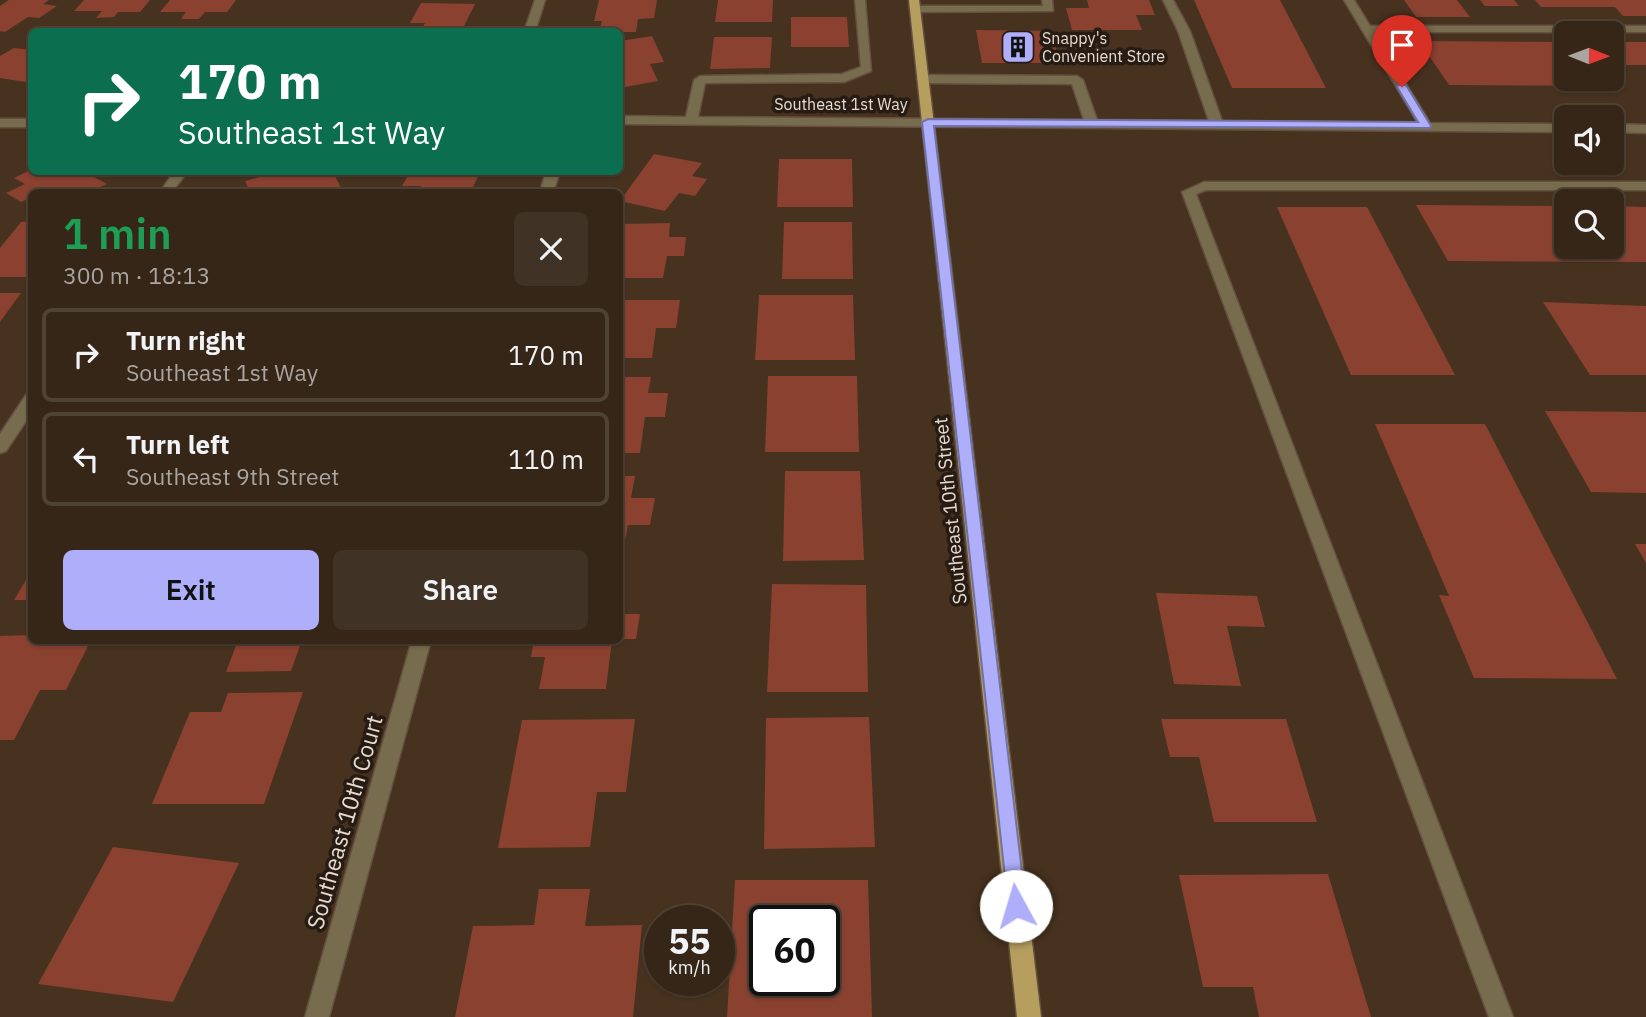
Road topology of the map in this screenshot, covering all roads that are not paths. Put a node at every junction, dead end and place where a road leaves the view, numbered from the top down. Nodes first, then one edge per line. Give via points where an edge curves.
1 (540, 0) edge
2 (860, 0) edge
3 (1047, 0) edge
4 (1168, 0) edge
5 (1349, 0) edge
6 (915, 5) edge
7 (530, 28) edge
8 (1646, 29) edge
9 (1367, 30) junction
10 (922, 79) junction
11 (623, 120) edge
12 (691, 120) junction
13 (928, 122) junction
14 (1091, 122) junction
15 (0, 123) edge
16 (28, 123) edge
17 (1217, 125) junction
18 (1426, 126) junction
19 (1554, 128) edge
20 (1624, 128) edge
21 (1646, 129) edge
22 (1646, 186) edge
23 (28, 404) edge
24 (0, 447) edge
25 (421, 644) edge
26 (317, 1017) edge
27 (1029, 1017) edge
28 (1501, 1017) edge

1 - 7 street
2 - 12 street via 867,69 844,78 699,80
3 - 6 street via 1049,9
4 - 17 street via 1184,31
5 - 9 street
6 - 10 main road, Southeast 10th Street
8 - 9 street
9 - 18 street
10 - 13 main road, Southeast 10th Street
10 - 14 street via 1077,80
11 - 12 street, Southeast 1st Way
12 - 13 street, Southeast 1st Way
13 - 14 street, Southeast 1st Way
13 - 27 main road, Southeast 10th Street
14 - 17 street, Southeast 1st Way
15 - 16 street
17 - 18 street, Southeast 1st Way
18 - 19 street, Southeast 1st Way
20 - 21 street
22 - 28 street via 1204,186 1189,192
23 - 24 street
25 - 26 street, Southeast 10th Court

